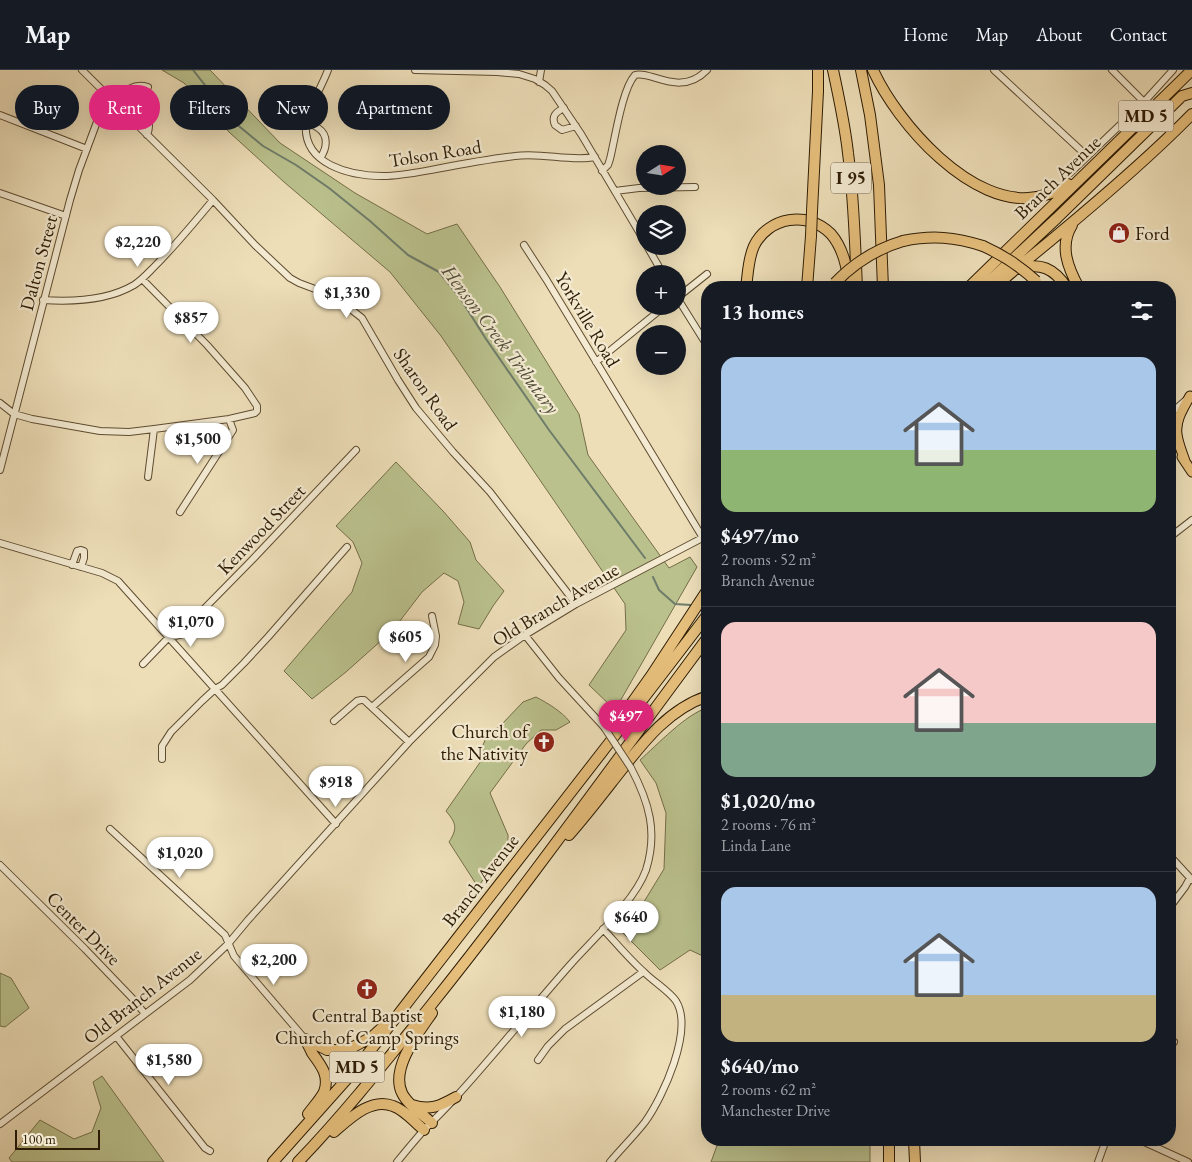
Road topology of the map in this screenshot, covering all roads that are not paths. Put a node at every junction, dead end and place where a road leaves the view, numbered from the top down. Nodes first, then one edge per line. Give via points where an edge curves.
1 (82, 70) edge
2 (328, 70) edge
3 (415, 70) edge
4 (541, 70) edge
5 (707, 70) edge
6 (818, 70) edge
7 (833, 70) edge
8 (861, 70) edge
9 (873, 70) edge
10 (994, 70) edge
11 (1112, 70) edge
12 (1173, 70) edge
13 (1192, 70) edge
14 (539, 82) junction
15 (97, 85) edge
16 (321, 85) edge
17 (1192, 93) edge
18 (1144, 102) junction
19 (564, 108) junction
20 (1192, 114) edge
21 (0, 115) edge
22 (576, 126) junction
23 (94, 130) edge
24 (142, 130) edge
25 (150, 130) edge
26 (306, 130) edge
27 (320, 130) edge
28 (147, 135) junction
29 (87, 148) junction
30 (1087, 156) junction
31 (595, 157) junction
32 (320, 158) junction
33 (1098, 160) junction
34 (602, 171) junction
35 (1070, 172) dead end
36 (695, 187) dead end
37 (615, 191) junction
38 (0, 193) edge
39 (212, 200) junction
40 (66, 216) junction
41 (1077, 218) junction
42 (636, 227) edge
43 (524, 245) dead end
44 (1012, 271) junction
45 (707, 274) dead end
46 (142, 279) junction
47 (747, 281) edge
48 (808, 281) edge
49 (838, 281) edge
50 (848, 281) edge
51 (856, 281) edge
52 (884, 281) edge
53 (975, 281) edge
54 (990, 281) edge
55 (1001, 281) edge
56 (1035, 281) edge
57 (1063, 281) edge
58 (1075, 281) edge
59 (686, 291) edge
60 (43, 300) junction
61 (686, 311) edge
62 (654, 315) edge
63 (701, 335) edge
64 (596, 362) junction
65 (1191, 395) edge
66 (0, 403) edge
67 (1176, 409) edge
68 (14, 414) junction
69 (230, 419) junction
70 (154, 429) junction
71 (356, 450) dead end
72 (1176, 450) edge
73 (1185, 461) junction
74 (0, 470) edge
75 (1192, 472) edge
76 (148, 477) dead end
77 (180, 512) dead end
78 (1192, 520) edge
79 (701, 530) edge
80 (1176, 532) edge
81 (701, 538) edge
82 (0, 543) edge
83 (347, 547) dead end
84 (72, 565) junction
85 (81, 568) junction
86 (701, 600) edge
87 (576, 604) junction
88 (432, 616) dead end
89 (701, 623) edge
90 (525, 635) junction
91 (168, 638) junction
92 (701, 646) edge
93 (143, 664) dead end
94 (215, 689) junction
95 (701, 699) edge
96 (372, 706) junction
97 (334, 721) dead end
98 (410, 742) junction
99 (162, 758) dead end
100 (572, 790) junction
101 (336, 824) junction
102 (110, 829) dead end
103 (1176, 863) edge
104 (0, 864) edge
105 (531, 876) junction
106 (1191, 879) edge
107 (1176, 899) edge
108 (603, 929) junction
109 (228, 944) junction
110 (475, 950) junction
111 (643, 972) junction
112 (430, 973) junction
113 (145, 1014) junction
114 (116, 1036) junction
115 (305, 1039) junction
116 (538, 1060) dead end
117 (456, 1096) junction
118 (411, 1104) junction
119 (432, 1122) junction
120 (0, 1124) edge
121 (424, 1130) junction
122 (888, 1146) edge
123 (914, 1146) edge
124 (1104, 1146) edge
125 (1153, 1146) edge
126 (210, 1151) dead end
127 (276, 1159) edge
128 (298, 1162) edge
129 (397, 1162) edge
130 (610, 1162) edge
131 (889, 1162) edge
132 (915, 1162) edge
133 (1098, 1162) edge
134 (1188, 1162) edge

1 - 15 street, Sharon Road
2 - 16 street
3 - 14 street via 519,74
4 - 14 street
5 - 34 street via 690,81 646,71 636,74 628,86 608,165
6 - 48 highway, bridge
7 - 51 highway, I 95 via 849,163
8 - 52 highway, I 95 via 879,185
9 - 33 highway via 893,106 922,142 957,172 991,192 1020,198 1046,195 1063,189
10 - 30 street
11 - 18 street
12 - 18 street
13 - 33 highway, Branch Avenue / MD 5
14 - 19 street via 552,91
17 - 54 highway via 1182,96
18 - 30 street
19 - 22 street
19 - 22 street via 555,113 555,125 562,130
20 - 41 highway, MD 5
21 - 29 street
22 - 31 street
23 - 29 street, Dalton Street
24 - 28 street, Sharon Road
25 - 28 street
26 - 32 street via 310,144
27 - 32 street via 326,146
28 - 39 street, Sharon Road
29 - 40 street, Dalton Street
30 - 35 street
31 - 32 street, Tolson Road via 529,154 382,176 352,173
31 - 34 street
33 - 53 highway, Branch Avenue / MD 5
34 - 37 street
36 - 37 street
37 - 42 street
38 - 40 street
39 - 46 street
39 - 87 street, Sharon Road via 290,278 323,292 362,318 416,408 490,492
40 - 60 street, Dalton Street
41 - 44 highway, MD 5
41 - 58 highway via 1066,237 1065,246
43 - 64 street, Yorkville Road
44 - 55 highway, MD 5
44 - 57 highway via 1045,267
45 - 59 street
46 - 60 street via 100,297
46 - 69 street via 206,345 254,402 255,413
47 - 50 highway via 751,254 762,234 782,222 797,219 816,223 832,235 842,252
49 - 56 highway, bridge via 865,257 890,245 933,237 965,240 998,252
60 - 68 street, Dalton Street
61 - 63 street
62 - 64 street
64 - 79 street, Yorkville Road
65 - 67 street
65 - 73 main road via 1177,423 1176,433
66 - 68 street
68 - 70 street via 100,431
68 - 74 street, Dalton Street
69 - 70 street
69 - 77 street via 233,430
70 - 76 street
71 - 91 street, Kenwood Street via 195,618 187,633
72 - 73 main road
73 - 75 main road
78 - 80 street
81 - 87 street, Old Branch Avenue
82 - 84 street
83 - 94 street via 235,673
84 - 85 street
84 - 85 street via 77,551 81,550 84,551
85 - 91 street via 118,581
86 - 100 highway
87 - 90 street, Old Branch Avenue
88 - 96 street via 436,636 429,657
89 - 100 highway, Branch Avenue / MD 5
90 - 98 street, Old Branch Avenue via 494,657
90 - 108 street, bridge via 604,727 631,768 646,799 652,841 645,871 638,886
91 - 93 street, Kenwood Street
91 - 94 street
92 - 105 highway, Branch Avenue / MD 5
94 - 99 street via 171,732 162,746
94 - 101 street
95 - 105 highway via 678,711 655,731
96 - 97 street via 361,700
96 - 98 street
98 - 101 street, Old Branch Avenue
100 - 112 highway, Branch Avenue / MD 5
101 - 109 street, Old Branch Avenue
102 - 109 street via 224,934
103 - 106 street
104 - 113 street, Center Drive
105 - 110 highway, Branch Avenue / MD 5
106 - 107 street
108 - 111 street
108 - 117 street
109 - 113 street, Old Branch Avenue via 190,980
109 - 115 street via 234,956
110 - 118 highway via 408,1048 400,1067 402,1094
110 - 128 highway, Branch Avenue / MD 5 via 351,1104
111 - 116 street via 565,1029
111 - 130 street via 677,1003 682,1020 681,1038 659,1097 645,1121
112 - 115 highway via 422,978 372,1037 340,1050 327,1050
112 - 127 highway, Branch Avenue / MD 5 via 355,1070
113 - 114 street, Old Branch Avenue
114 - 120 street, Old Branch Avenue
114 - 126 street
115 - 127 highway via 322,1066 326,1083
117 - 118 highway via 432,1108
117 - 119 street
118 - 119 highway
119 - 121 street
121 - 128 highway via 393,1106 378,1104 361,1111
121 - 129 street
122 - 131 highway
123 - 132 highway
124 - 133 street
125 - 134 street

